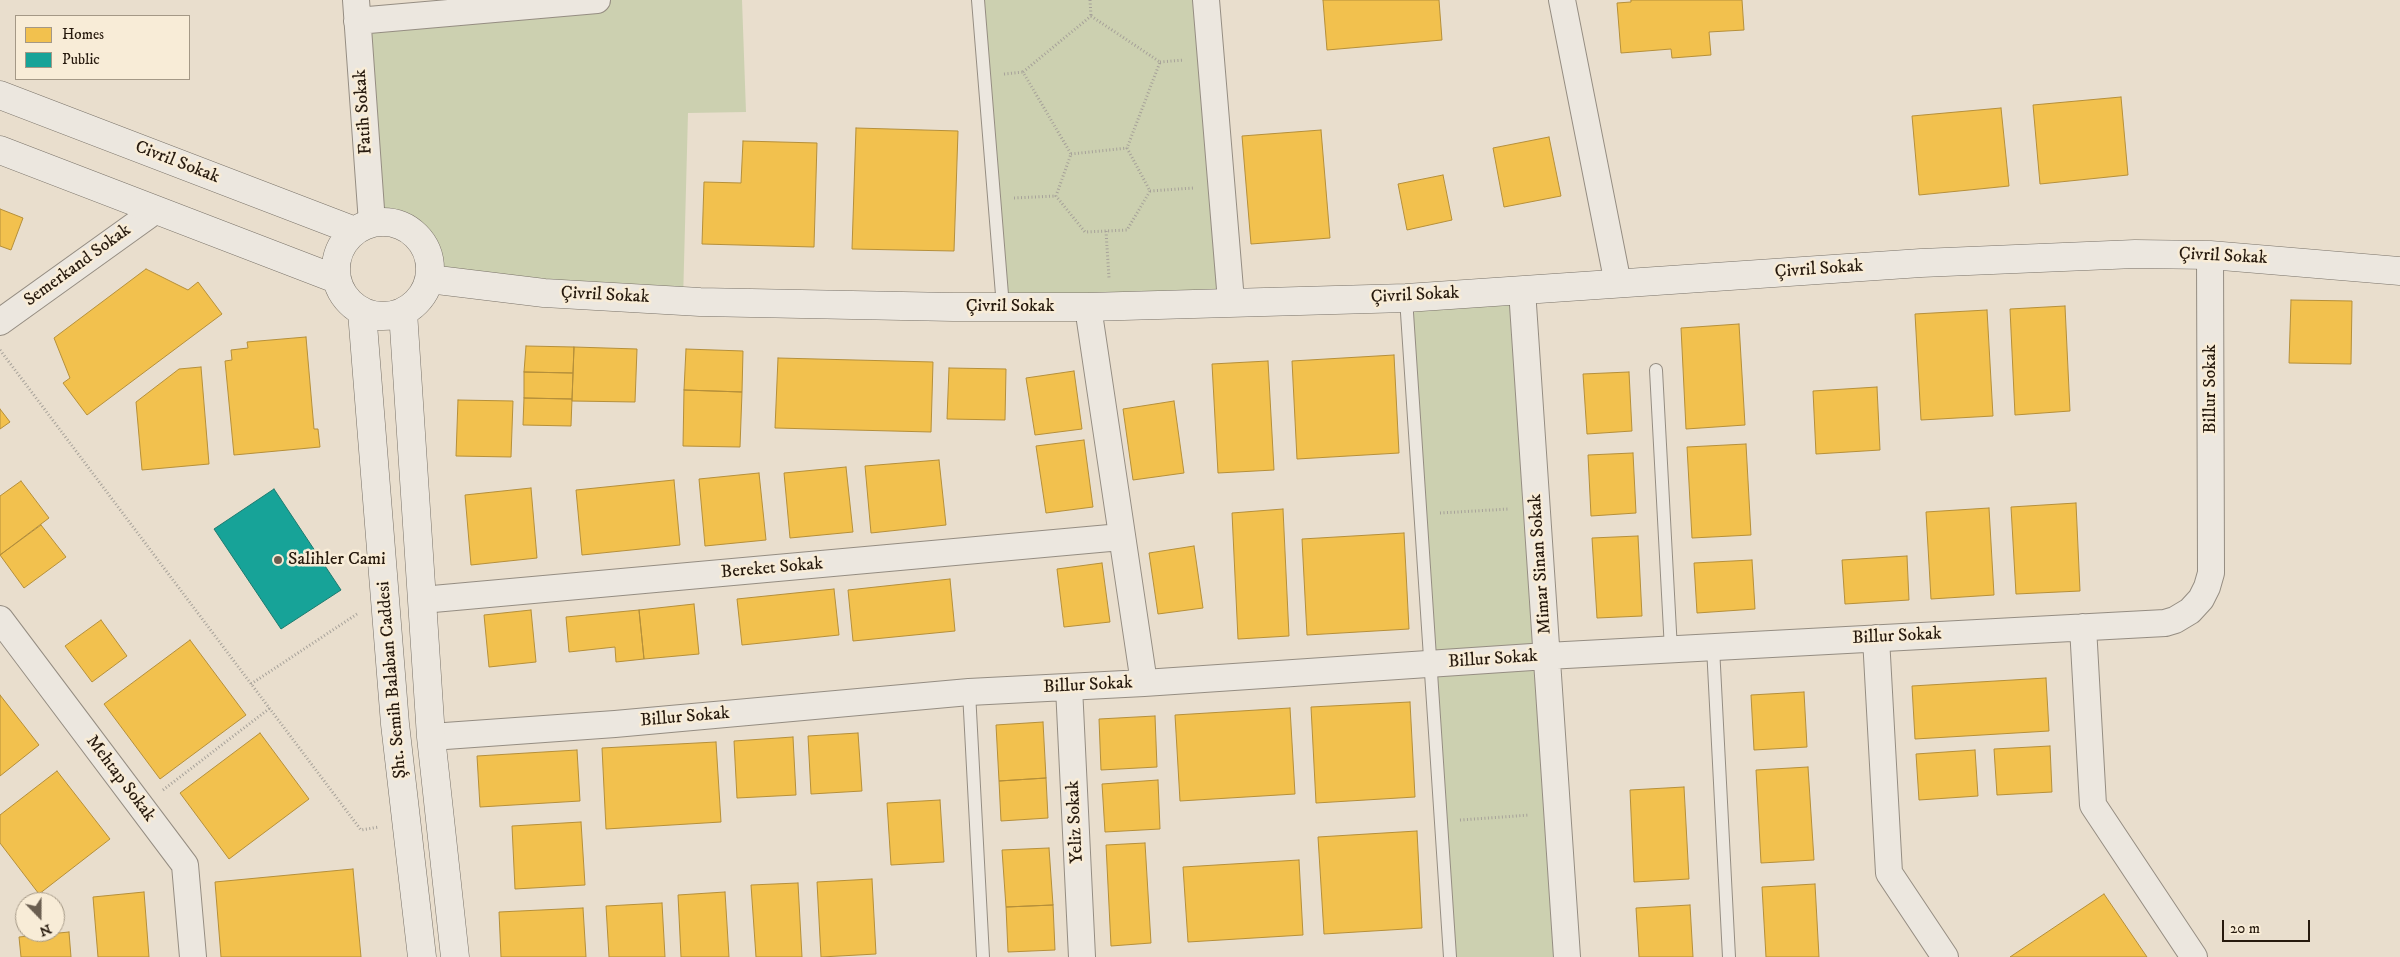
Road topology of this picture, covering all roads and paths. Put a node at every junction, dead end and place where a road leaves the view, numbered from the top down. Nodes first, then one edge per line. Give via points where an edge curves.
1 (597, 0) edge
2 (978, 0) edge
3 (1090, 0) edge
4 (1206, 0) edge
5 (1562, 0) edge
6 (357, 10) edge
7 (1091, 16) junction
8 (0, 95) edge
9 (1128, 148) junction
10 (0, 150) edge
11 (1071, 154) junction
12 (1222, 187) junction
13 (1150, 191) junction
14 (1056, 196) junction
15 (994, 199) junction
16 (156, 210) junction
17 (363, 227) junction
18 (1106, 231) junction
19 (2210, 255) junction
20 (2400, 271) edge
21 (336, 279) junction
22 (429, 279) junction
23 (1618, 284) junction
24 (1522, 290) junction
25 (1406, 298) junction
26 (1231, 301) junction
27 (1099, 306) junction
28 (1003, 307) junction
29 (362, 312) junction
30 (403, 312) junction
31 (0, 322) edge
32 (0, 350) edge
33 (1656, 370) dead end
34 (1537, 507) junction
35 (1421, 514) junction
36 (1121, 537) junction
37 (385, 595) junction
38 (422, 600) junction
39 (0, 618) edge
40 (2083, 627) junction
41 (1876, 638) junction
42 (1712, 647) junction
43 (1671, 650) junction
44 (1547, 656) junction
45 (1431, 664) junction
46 (1144, 683) junction
47 (252, 684) junction
48 (1069, 687) junction
49 (969, 692) junction
50 (270, 708) junction
51 (432, 737) junction
52 (142, 807) junction
53 (1557, 813) junction
54 (1441, 821) junction
55 (407, 824) junction
56 (194, 957) edge
57 (422, 957) edge
58 (455, 957) edge
59 (983, 957) edge
60 (1082, 957) edge
61 (1450, 957) edge
62 (1567, 957) edge
63 (1729, 957) edge
64 (1945, 957) edge
65 (2194, 957) edge

1 - 6 street
2 - 15 lane
3 - 7 path
4 - 12 street
5 - 23 street
6 - 17 street, Fatih Sokak
7 - 9 path via 1160,62
7 - 11 path via 1023,72
8 - 17 street, Civril Sokak
9 - 11 path
9 - 13 path
10 - 16 street
11 - 14 path
12 - 13 path
12 - 26 street
13 - 18 path via 1127,230
14 - 15 path
14 - 18 path via 1085,232
15 - 28 lane
16 - 21 street
16 - 31 street, Semerkand Sokak
17 - 21 street via 341,248
17 - 22 street via 385,222 399,224 418,237 429,257
18 - 27 path
19 - 20 street, Çivril Sokak
19 - 23 street, Çivril Sokak via 2135,254 1931,263
19 - 40 street, Billur Sokak via 2211,564 2207,587 2198,603 2175,620
21 - 29 street via 346,298
22 - 28 street, Çivril Sokak via 544,293 700,302
22 - 30 street via 420,298
23 - 24 street, Çivril Sokak
24 - 25 street, Çivril Sokak
24 - 34 street, Mimar Sinan Sokak
25 - 26 street, Çivril Sokak
25 - 35 lane
26 - 27 street, Çivril Sokak
27 - 28 street, Çivril Sokak
27 - 36 street
29 - 30 street via 383,316
29 - 37 street, Şht. Semih Balaban Caddesi
30 - 38 street, Şht. Semih Balaban Caddesi
32 - 47 path
33 - 43 lane
34 - 35 path
34 - 44 street, Mimar Sinan Sokak
35 - 45 lane
36 - 38 street, Bereket Sokak
36 - 46 street
37 - 47 path
37 - 55 street, Şht. Semih Balaban Caddesi
38 - 51 street, Şht. Semih Balaban Caddesi
39 - 52 street, Mehtap Sokak
40 - 41 street, Billur Sokak
40 - 65 street via 2093,805
41 - 42 street, Billur Sokak
41 - 64 street via 1889,873
42 - 43 street, Billur Sokak
42 - 63 lane
43 - 44 street, Billur Sokak
44 - 45 street, Billur Sokak
44 - 53 street, Mimar Sinan Sokak
45 - 46 street, Billur Sokak
45 - 54 lane
46 - 48 street, Billur Sokak
47 - 50 path
48 - 49 street, Billur Sokak
48 - 60 street, Yeliz Sokak
49 - 51 street, Billur Sokak
49 - 59 lane
50 - 52 path
50 - 55 path via 360,830
51 - 58 street, Şht. Semih Balaban Caddesi
52 - 56 street, Mehtap Sokak via 185,865
53 - 54 path
53 - 62 street, Mimar Sinan Sokak
54 - 61 lane
55 - 57 street, Şht. Semih Balaban Caddesi

